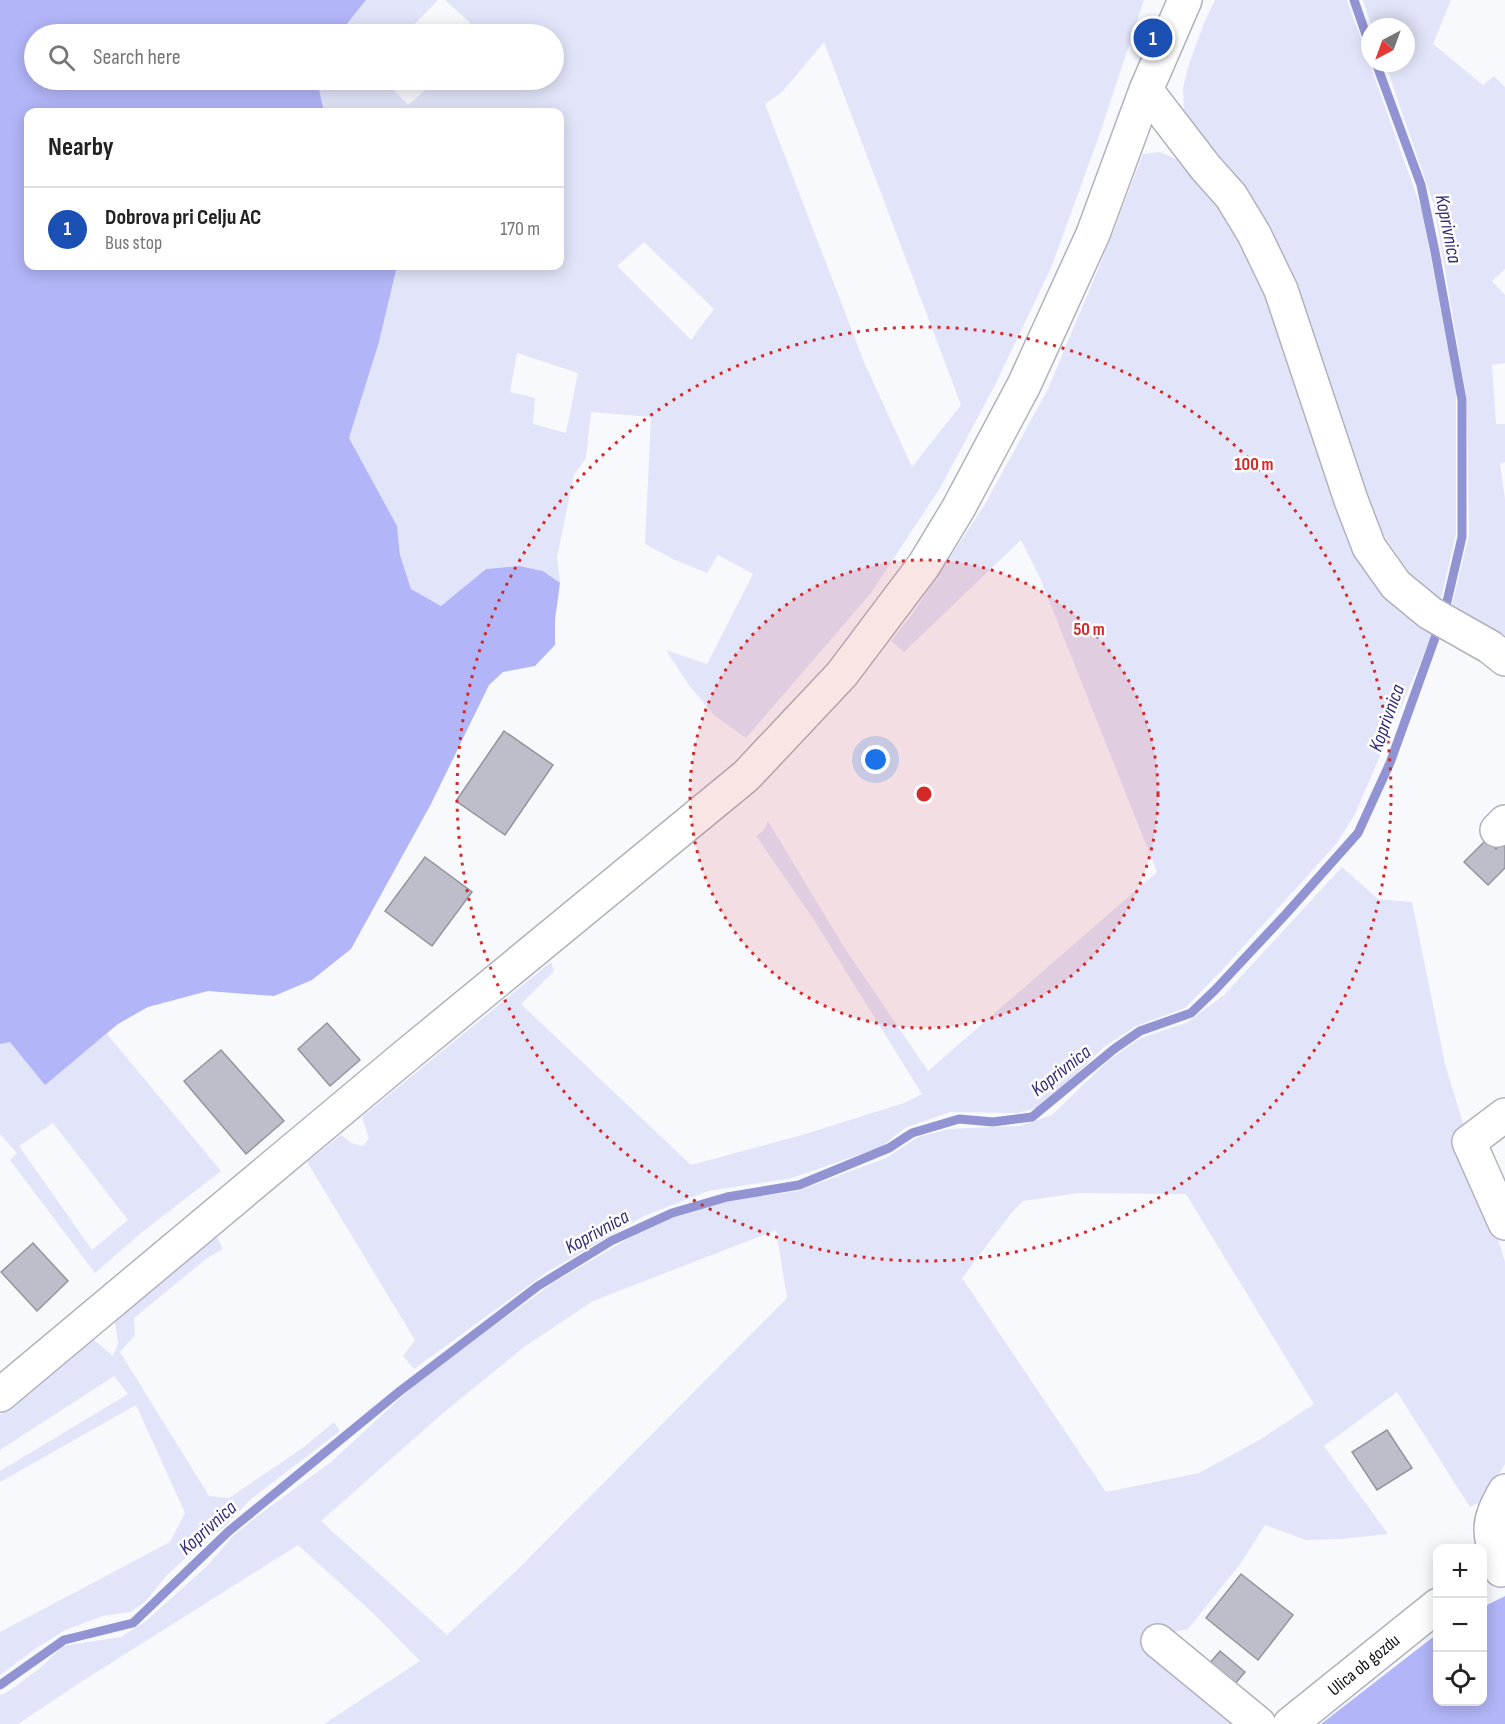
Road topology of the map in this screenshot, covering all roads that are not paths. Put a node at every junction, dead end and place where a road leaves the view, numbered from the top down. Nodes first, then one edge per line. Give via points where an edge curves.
1 (1185, 0) edge
2 (1146, 90) junction
3 (1505, 659) edge
4 (1505, 1114) edge
5 (1505, 1223) edge
6 (0, 1395) edge
7 (1505, 1491) edge
8 (1496, 1572) edge
9 (1433, 1608) edge
10 (1158, 1641) dead end
11 (1259, 1724) edge
12 (1290, 1724) edge

1 - 2 street
2 - 3 street via 1232,196 1281,290 1369,548 1396,585 1430,613
2 - 6 street via 1093,234 1024,385 924,565 842,674 746,776
4 - 5 street via 1469,1142
7 - 8 street via 1493,1512 1490,1538
9 - 12 street, Ulica ob gozdu
10 - 11 street

